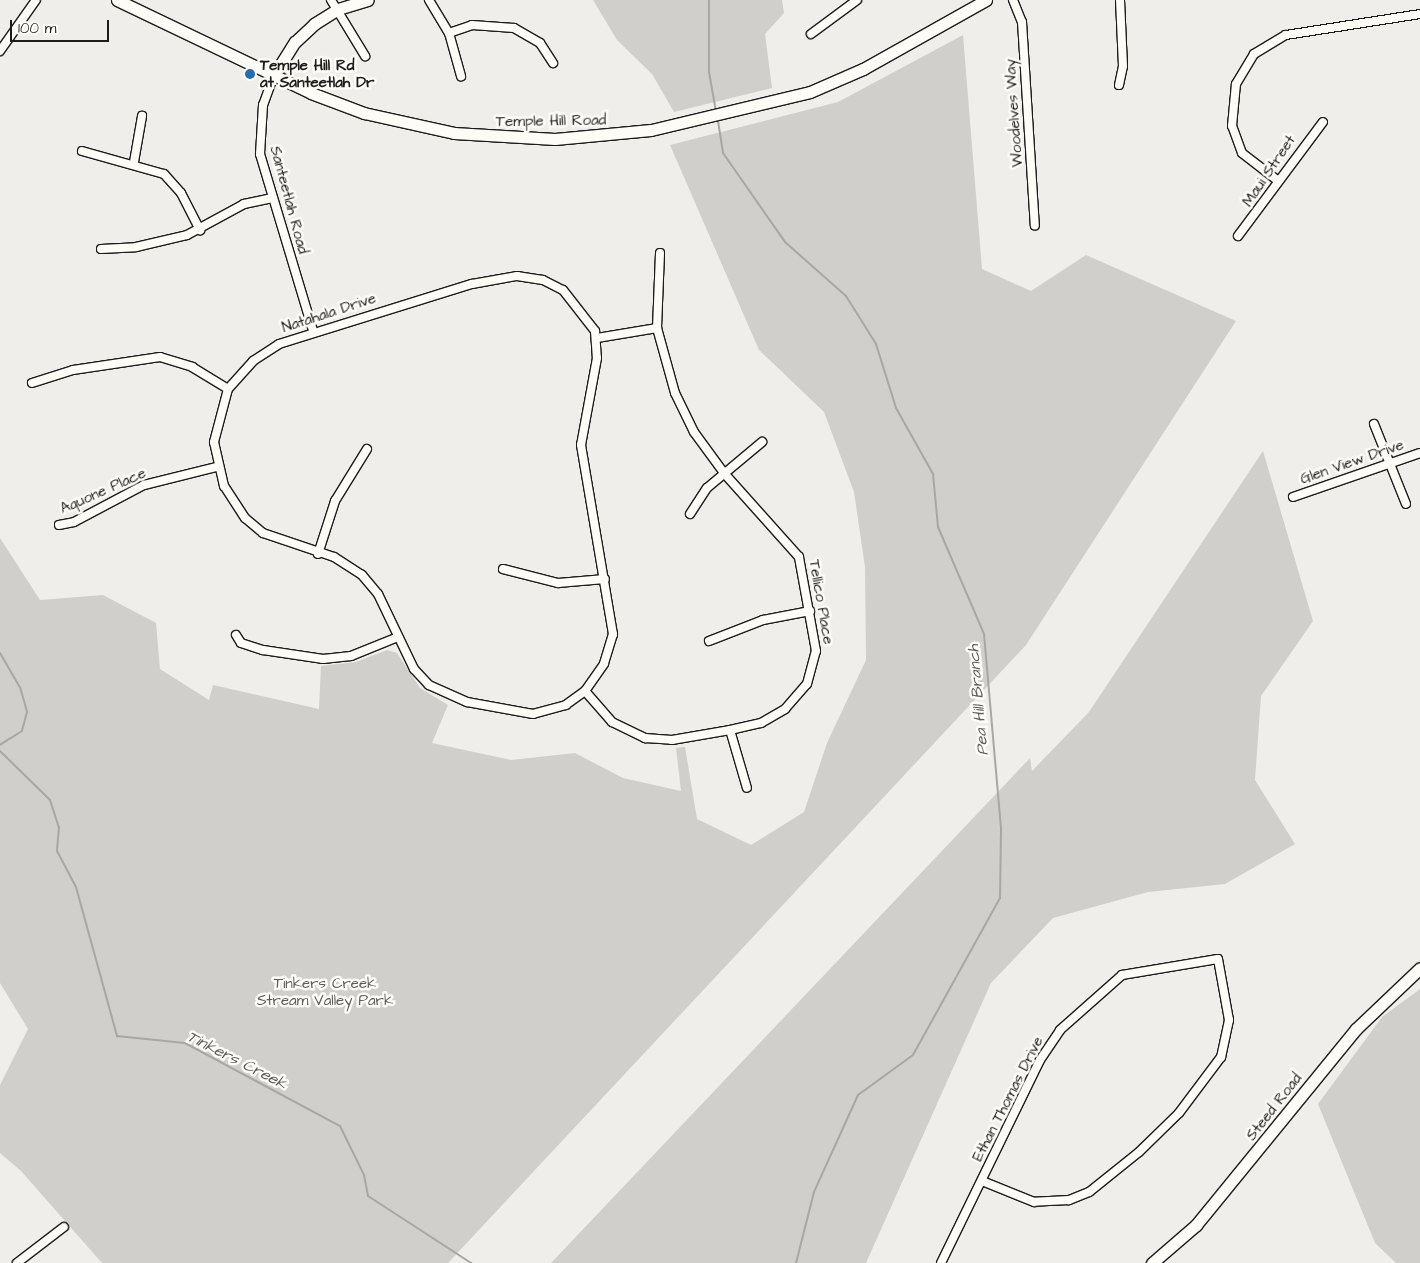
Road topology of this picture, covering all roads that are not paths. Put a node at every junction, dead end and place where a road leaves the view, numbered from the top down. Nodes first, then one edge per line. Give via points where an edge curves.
1 (36, 0) edge
2 (117, 0) edge
3 (331, 0) edge
4 (368, 0) edge
5 (429, 0) edge
6 (857, 0) edge
7 (986, 0) edge
8 (1013, 0) edge
9 (1120, 0) edge
10 (338, 9) junction
11 (1420, 14) edge
12 (449, 33) junction
13 (811, 34) dead end
14 (0, 52) edge
15 (365, 56) dead end
16 (553, 63) dead end
17 (274, 75) junction
18 (461, 76) dead end
19 (1119, 85) dead end
20 (142, 116) dead end
21 (1323, 122) dead end
22 (82, 151) dead end
23 (134, 162) junction
24 (1276, 180) junction
25 (272, 198) junction
26 (1035, 226) dead end
27 (200, 230) junction
28 (1238, 236) dead end
29 (100, 249) dead end
30 (660, 253) dead end
31 (657, 328) junction
32 (313, 330) junction
33 (596, 338) junction
34 (32, 384) dead end
35 (228, 388) junction
36 (1374, 424) dead end
37 (762, 442) dead end
38 (367, 449) dead end
39 (1420, 453) edge
40 (1390, 462) junction
41 (216, 466) junction
42 (724, 473) junction
43 (1294, 496) dead end
44 (1406, 504) dead end
45 (690, 514) dead end
46 (59, 525) dead end
47 (318, 554) junction
48 (503, 569) dead end
49 (605, 579) junction
50 (810, 611) junction
51 (236, 635) dead end
52 (398, 637) junction
53 (709, 641) dead end
54 (585, 691) junction
55 (730, 730) junction
56 (747, 788) dead end
57 (1420, 968) edge
58 (982, 1181) junction
59 (64, 1227) dead end
60 (17, 1263) edge
61 (941, 1263) edge
62 (1152, 1263) edge

1 - 14 street
2 - 17 main road, Temple Hill Road
3 - 10 street
4 - 10 main road
5 - 12 street
6 - 13 street
7 - 17 main road, Temple Hill Road via 864,68 810,92 651,130 601,136 489,137 426,128 337,104
8 - 26 street, Woodelves Way via 1022,22
9 - 19 street via 1123,66
10 - 15 street
10 - 17 main road via 301,35
11 - 24 street via 1286,35 1254,54 1236,84 1232,126 1242,153
12 - 16 street via 472,25 514,28 540,43
12 - 18 street
17 - 25 street, Santeetlah Road via 263,105 259,139
20 - 23 street
21 - 24 street, Maui Street
22 - 23 street
23 - 27 street via 171,180
24 - 28 street, Maui Street via 1259,212
25 - 27 street via 244,204
25 - 32 street, Santeetlah Road
27 - 29 street via 136,247
30 - 31 street, Tellico Place
31 - 33 street
31 - 42 street, Tellico Place via 680,406
32 - 33 street, Natahala Drive via 516,276 543,280 563,290 586,315
32 - 35 street, Natahala Drive via 268,350
33 - 49 street, Natahala Drive via 581,445
34 - 35 street via 73,370 160,357 192,367
35 - 41 street, Natahala Drive via 215,425
36 - 40 street
37 - 42 street
38 - 47 street via 335,501
39 - 40 street, Glen View Drive
40 - 43 street, Glen View Drive
40 - 44 street
41 - 46 street, Aquone Place via 144,485 74,522
41 - 47 street, Natahala Drive via 233,502 253,525
42 - 45 street via 697,499
42 - 50 street, Tellico Place via 795,550
47 - 52 street, Natahala Drive via 345,562 368,581
48 - 49 street via 558,583
49 - 54 street, Natahala Drive via 612,644 600,672
50 - 53 street via 763,620
50 - 55 street, Tellico Place via 816,651 803,691 769,720
51 - 52 street via 241,643 263,650 323,659 351,656
52 - 54 street, Natahala Drive via 419,677 466,702 533,714 566,705
54 - 55 street, Tellico Place via 612,722 645,738 672,740
55 - 56 street
57 - 62 main road, Steed Road via 1356,1029 1196,1226
58 - 58 street, Ethan Thomas Drive via 1048,1044 1108,983 1143,969 1218,959 1229,1020 1221,1057 1179,1113 1139,1152 1089,1192 1070,1200 1034,1202
58 - 61 street, Ethan Thomas Drive
59 - 60 street

